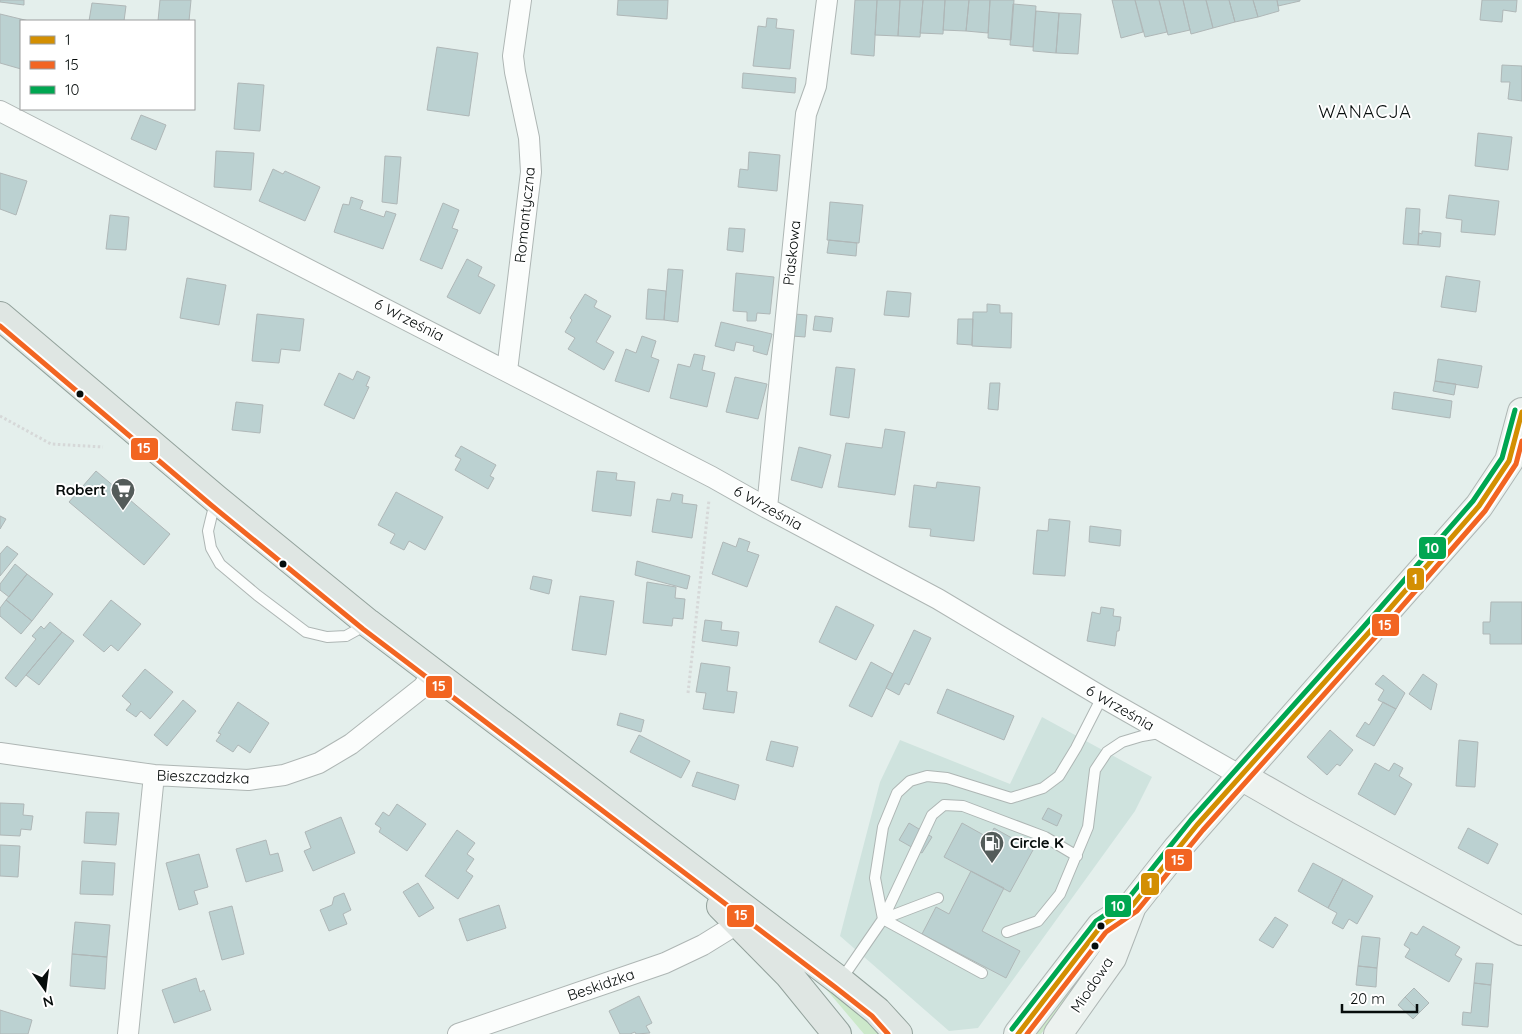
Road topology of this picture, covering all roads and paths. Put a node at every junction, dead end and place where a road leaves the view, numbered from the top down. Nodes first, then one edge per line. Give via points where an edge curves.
1 (522, 0) edge
2 (827, 0) edge
3 (0, 111) edge
4 (0, 316) edge
5 (507, 371) junction
6 (1522, 412) edge
7 (0, 416) edge
8 (103, 446) dead end
9 (712, 477) junction
10 (216, 498) junction
11 (767, 508) junction
12 (368, 623) junction
13 (433, 672) junction
14 (688, 693) dead end
15 (1102, 698) junction
16 (1163, 732) junction
17 (0, 753) edge
18 (154, 775) junction
19 (1241, 776) junction
20 (673, 853) junction
21 (1077, 856) junction
22 (938, 898) dead end
23 (1132, 906) junction
24 (883, 919) junction
25 (737, 924) junction
26 (1522, 931) edge
27 (1007, 932) dead end
28 (982, 973) dead end
29 (840, 981) junction
30 (128, 1034) edge
31 (458, 1034) edge
32 (838, 1034) edge
33 (898, 1034) edge
34 (1018, 1034) edge
35 (1058, 1034) edge

1 - 5 street, Romantyczna via 513,56 529,138 531,172
2 - 11 street, Piaskowa via 816,86 806,114
3 - 5 street, 6 Września
4 - 10 main road
5 - 9 street, 6 Września
6 - 19 street, Miodowa via 1509,461 1479,506
7 - 8 path via 51,444
9 - 11 street, 6 Września
9 - 14 path
10 - 12 main road
10 - 12 lane via 208,531 211,548 220,564 257,595 306,632 327,637 346,636
11 - 15 street, 6 Września via 938,599
12 - 13 main road
13 - 18 street, Bieszczadzka via 423,688 351,744 319,763 284,775 248,780
13 - 20 main road
15 - 16 street, 6 Września
15 - 24 lane via 1059,776 1043,788 1011,798 947,778 927,776 910,781 897,793 883,827 875,878
16 - 19 street, 6 Września
16 - 21 lane via 1122,742 1107,752 1095,770 1088,827
17 - 18 street, Bieszczadzka
18 - 30 street
19 - 23 street, Miodowa
19 - 26 street, 6 Września
20 - 25 main road
20 - 29 main road
21 - 24 lane via 1045,837 963,806 944,805 932,815
21 - 27 lane via 1060,894 1038,921
22 - 24 lane
23 - 34 street, Miodowa via 1100,926
23 - 35 street, Miodowa via 1112,958
24 - 28 lane
24 - 29 lane
25 - 31 street, Beskidzka via 704,945 666,963
25 - 32 main road via 789,975
29 - 33 main road via 877,1011

